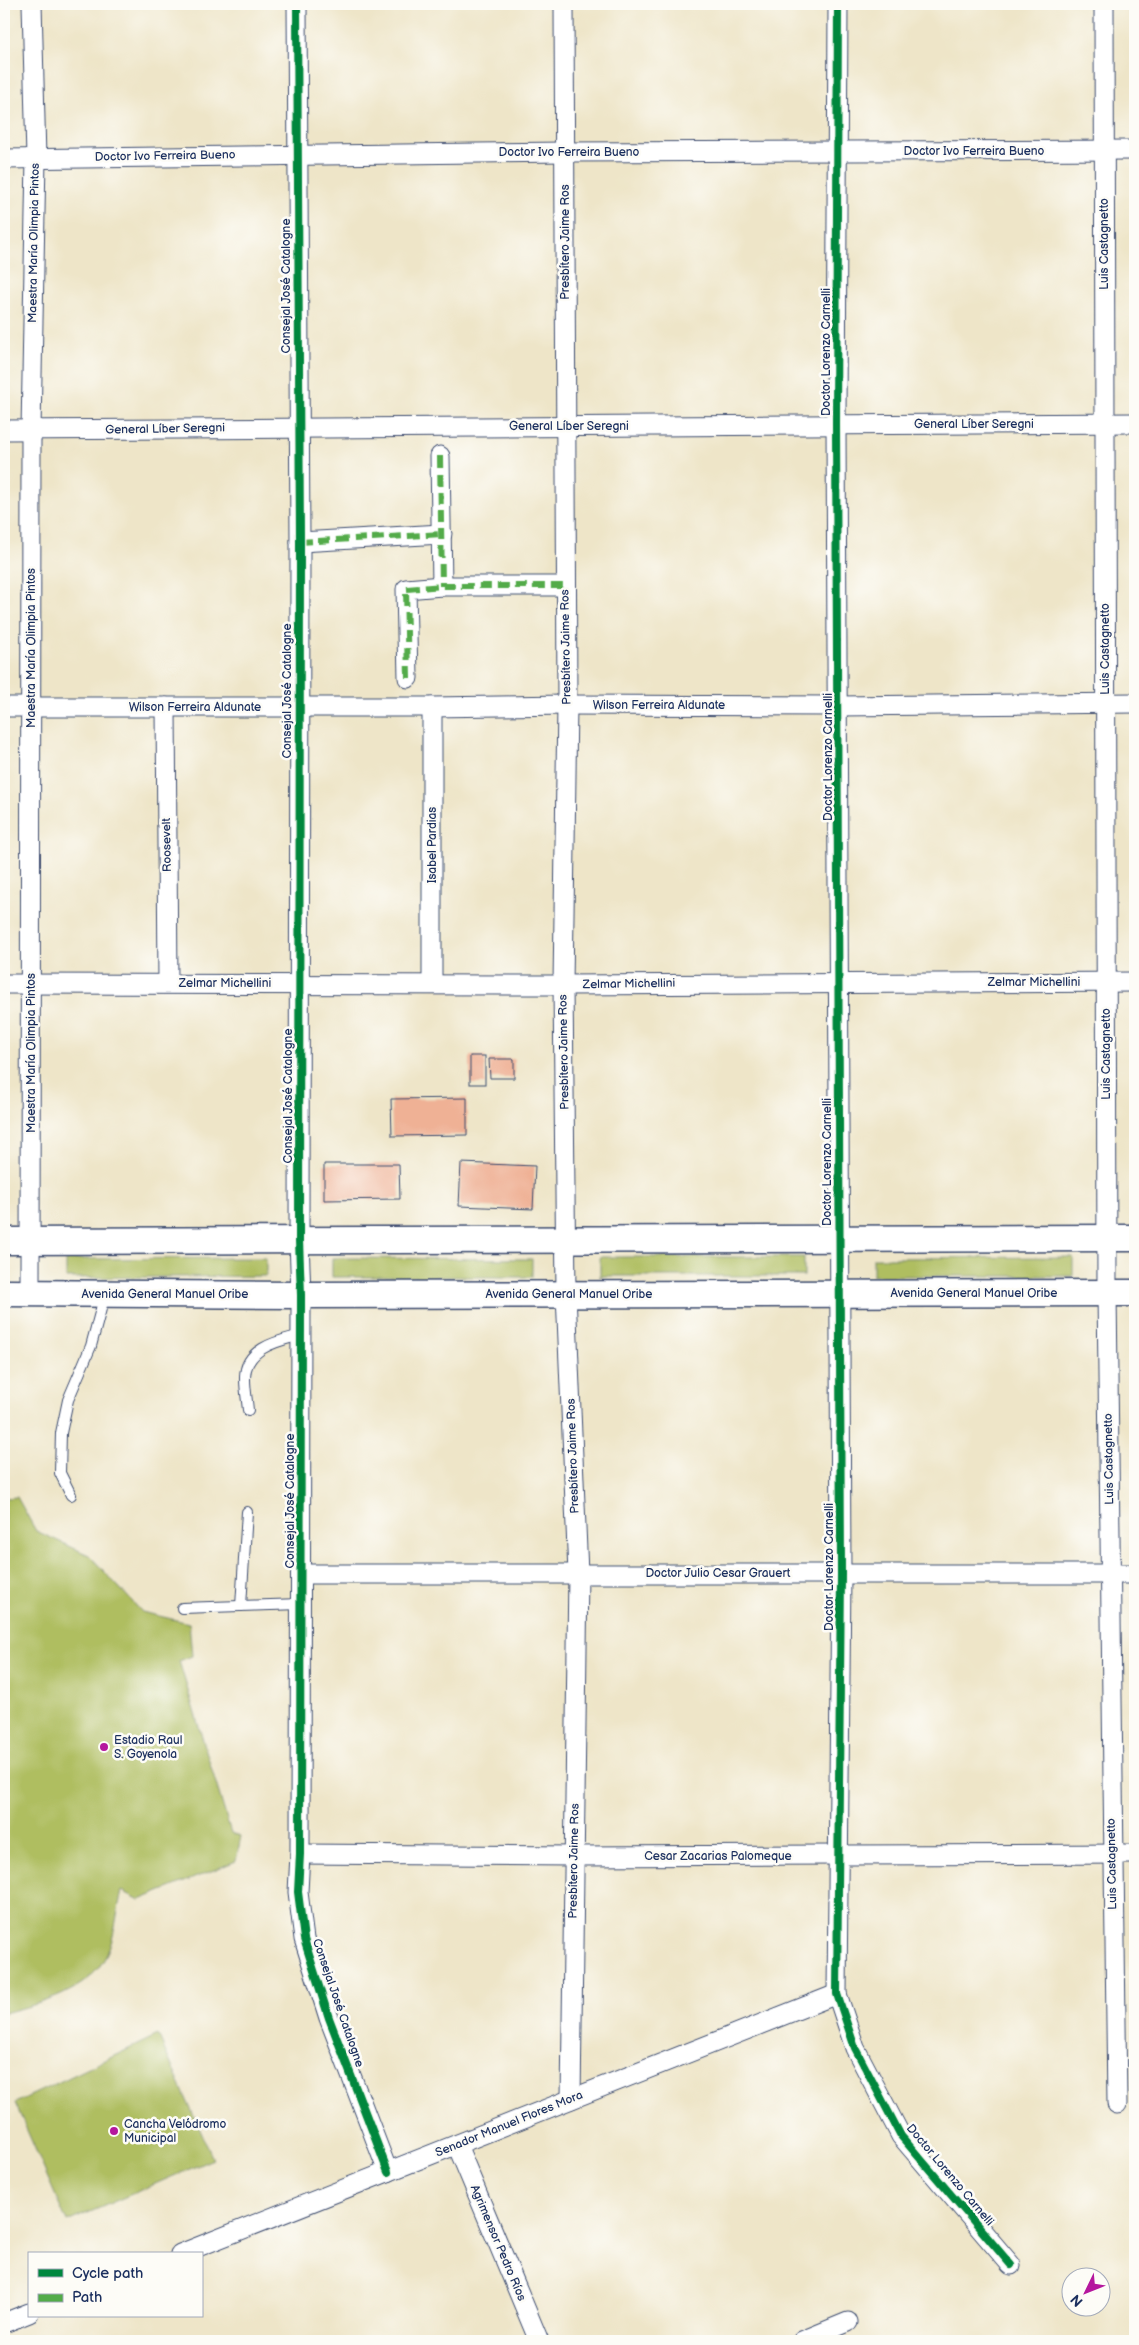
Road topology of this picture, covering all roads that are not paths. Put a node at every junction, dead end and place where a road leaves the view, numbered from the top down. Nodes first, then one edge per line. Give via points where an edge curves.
1 (32, 4) edge
2 (296, 4) edge
3 (564, 4) edge
4 (838, 4) edge
5 (1104, 4) edge
6 (1105, 150) junction
7 (1135, 150) edge
8 (565, 152) junction
9 (838, 152) junction
10 (298, 154) junction
11 (4, 158) edge
12 (36, 158) junction
13 (1104, 423) junction
14 (1135, 423) edge
15 (836, 424) junction
16 (565, 426) junction
17 (298, 427) junction
18 (4, 430) edge
19 (32, 430) junction
20 (440, 456) dead end
21 (442, 534) junction
22 (300, 542) junction
23 (442, 586) junction
24 (565, 586) junction
25 (408, 678) dead end
26 (1105, 702) junction
27 (1135, 703) edge
28 (567, 704) junction
29 (298, 706) junction
30 (839, 706) junction
31 (4, 707) edge
32 (30, 707) junction
33 (166, 707) junction
34 (432, 707) junction
35 (839, 982) junction
36 (1106, 982) junction
37 (1135, 982) edge
38 (168, 983) junction
39 (4, 984) edge
40 (31, 984) junction
41 (298, 984) junction
42 (432, 984) junction
43 (564, 985) junction
44 (567, 1238) junction
45 (1107, 1238) junction
46 (1135, 1238) edge
47 (838, 1239) junction
48 (299, 1240) junction
49 (4, 1241) edge
50 (31, 1241) junction
51 (4, 1293) edge
52 (30, 1293) junction
53 (105, 1293) junction
54 (1106, 1293) junction
55 (1135, 1293) edge
56 (566, 1294) junction
57 (841, 1294) junction
58 (301, 1295) junction
59 (301, 1335) junction
60 (248, 1410) dead end
61 (71, 1494) dead end
62 (247, 1512) dead end
63 (578, 1573) junction
64 (301, 1574) junction
65 (841, 1574) junction
66 (1135, 1574) edge
67 (1110, 1575) junction
68 (301, 1604) junction
69 (242, 1606) junction
70 (182, 1608) dead end
71 (300, 1854) junction
72 (1135, 1854) edge
73 (1112, 1855) junction
74 (574, 1856) junction
75 (838, 1856) junction
76 (837, 1994) junction
77 (571, 2099) junction
78 (1117, 2104) dead end
79 (457, 2145) junction
80 (388, 2172) junction
81 (185, 2252) edge
82 (1011, 2265) dead end
83 (28, 2313) edge
84 (848, 2322) dead end
85 (4, 2323) edge
86 (539, 2341) edge
87 (802, 2341) edge

1 - 12 street, Maestra María Olimpia Pintos
2 - 10 street, Consejal José Catalogne
3 - 8 street, Presbítero Jaime Ros
4 - 9 street, Doctor Lorenzo Carnelli
5 - 6 street, Luis Castagnetto
6 - 7 street, Doctor Ivo Ferreira Bueno
6 - 9 street, Doctor Ivo Ferreira Bueno
6 - 13 street, Luis Castagnetto
8 - 9 street, Doctor Ivo Ferreira Bueno
8 - 10 street, Doctor Ivo Ferreira Bueno
8 - 16 street, Presbítero Jaime Ros
9 - 15 street, Doctor Lorenzo Carnelli
10 - 12 street, Doctor Ivo Ferreira Bueno
10 - 17 street, Consejal José Catalogne
11 - 12 street, Doctor Ivo Ferreira Bueno
12 - 19 street, Maestra María Olimpia Pintos
13 - 14 street, General Líber Seregni
13 - 15 street, General Líber Seregni
13 - 26 street, Luis Castagnetto
15 - 16 street, General Líber Seregni
15 - 30 street, Doctor Lorenzo Carnelli
16 - 17 street, General Líber Seregni
16 - 24 street, Presbítero Jaime Ros
17 - 19 street, General Líber Seregni
17 - 22 street, Consejal José Catalogne
18 - 19 street, General Líber Seregni
19 - 32 street, Maestra María Olimpia Pintos
20 - 21 street
21 - 22 street
21 - 23 street
22 - 29 street, Consejal José Catalogne
23 - 24 street
23 - 25 street via 406,589
24 - 28 street, Presbítero Jaime Ros
26 - 27 street, Wilson Ferreira Aldunate
26 - 30 street, Wilson Ferreira Aldunate
26 - 36 street, Luis Castagnetto
28 - 30 street, Wilson Ferreira Aldunate
28 - 34 street, Wilson Ferreira Aldunate
28 - 43 street, Presbítero Jaime Ros
29 - 33 street, Wilson Ferreira Aldunate
29 - 34 street, Wilson Ferreira Aldunate
29 - 41 street, Consejal José Catalogne
30 - 35 street, Doctor Lorenzo Carnelli
31 - 32 street, Wilson Ferreira Aldunate
32 - 33 street, Wilson Ferreira Aldunate
32 - 40 street, Maestra María Olimpia Pintos
33 - 38 street, Roosevelt
34 - 42 street, Isabel Pardias
35 - 36 street, Zelmar Michellini
35 - 43 street, Zelmar Michellini
35 - 47 street, Doctor Lorenzo Carnelli
36 - 37 street, Zelmar Michellini
36 - 45 street, Luis Castagnetto
38 - 40 street, Zelmar Michellini
38 - 41 street, Zelmar Michellini
39 - 40 street, Zelmar Michellini
40 - 50 street, Maestra María Olimpia Pintos
41 - 42 street, Zelmar Michellini
41 - 48 street, Consejal José Catalogne
42 - 43 street, Zelmar Michellini
43 - 44 street, Presbítero Jaime Ros
44 - 47 main road
44 - 48 main road
44 - 56 street, Presbítero Jaime Ros
45 - 46 main road
45 - 47 main road
45 - 54 street, Luis Castagnetto
47 - 57 street, Doctor Lorenzo Carnelli
48 - 50 main road
48 - 58 street, Consejal José Catalogne
49 - 50 main road
50 - 52 street, Maestra María Olimpia Pintos
51 - 52 main road, Avenida General Manuel Oribe
52 - 53 main road, Avenida General Manuel Oribe
53 - 58 main road, Avenida General Manuel Oribe
53 - 61 lane via 91,1346 68,1400 61,1433 60,1472
54 - 55 main road, Avenida General Manuel Oribe
54 - 57 main road, Avenida General Manuel Oribe
54 - 67 street, Luis Castagnetto
56 - 57 main road, Avenida General Manuel Oribe
56 - 58 main road, Avenida General Manuel Oribe
56 - 63 street, Presbítero Jaime Ros
57 - 65 street, Doctor Lorenzo Carnelli
58 - 59 street, Consejal José Catalogne
59 - 60 lane via 270,1343 252,1357 244,1377
59 - 64 street, Consejal José Catalogne
62 - 69 lane
63 - 64 street, Doctor Julio Cesar Grauert
63 - 65 street, Doctor Julio Cesar Grauert
63 - 74 street, Presbítero Jaime Ros
64 - 68 street, Consejal José Catalogne
65 - 67 street, Doctor Julio Cesar Grauert
65 - 75 street, Doctor Lorenzo Carnelli
66 - 67 street, Doctor Julio Cesar Grauert
67 - 73 street, Luis Castagnetto
68 - 69 lane
68 - 71 street, Consejal José Catalogne
69 - 70 lane
71 - 74 street, Cesar Zacarias Palomeque
71 - 80 street, Consejal José Catalogne via 298,1892 304,1939
72 - 73 street, Cesar Zacarias Palomeque
73 - 75 street, Cesar Zacarias Palomeque
73 - 78 street, Luis Castagnetto
74 - 75 street, Cesar Zacarias Palomeque
74 - 77 street, Presbítero Jaime Ros
75 - 76 street, Doctor Lorenzo Carnelli
76 - 77 street, Senador Manuel Flores Mora
76 - 82 street, Doctor Lorenzo Carnelli via 855,2048 901,2136
77 - 79 street, Senador Manuel Flores Mora
79 - 80 street, Senador Manuel Flores Mora
79 - 86 street, Agrimensor Pedro Ríos
80 - 81 street, Senador Manuel Flores Mora
83 - 85 street
84 - 87 street

